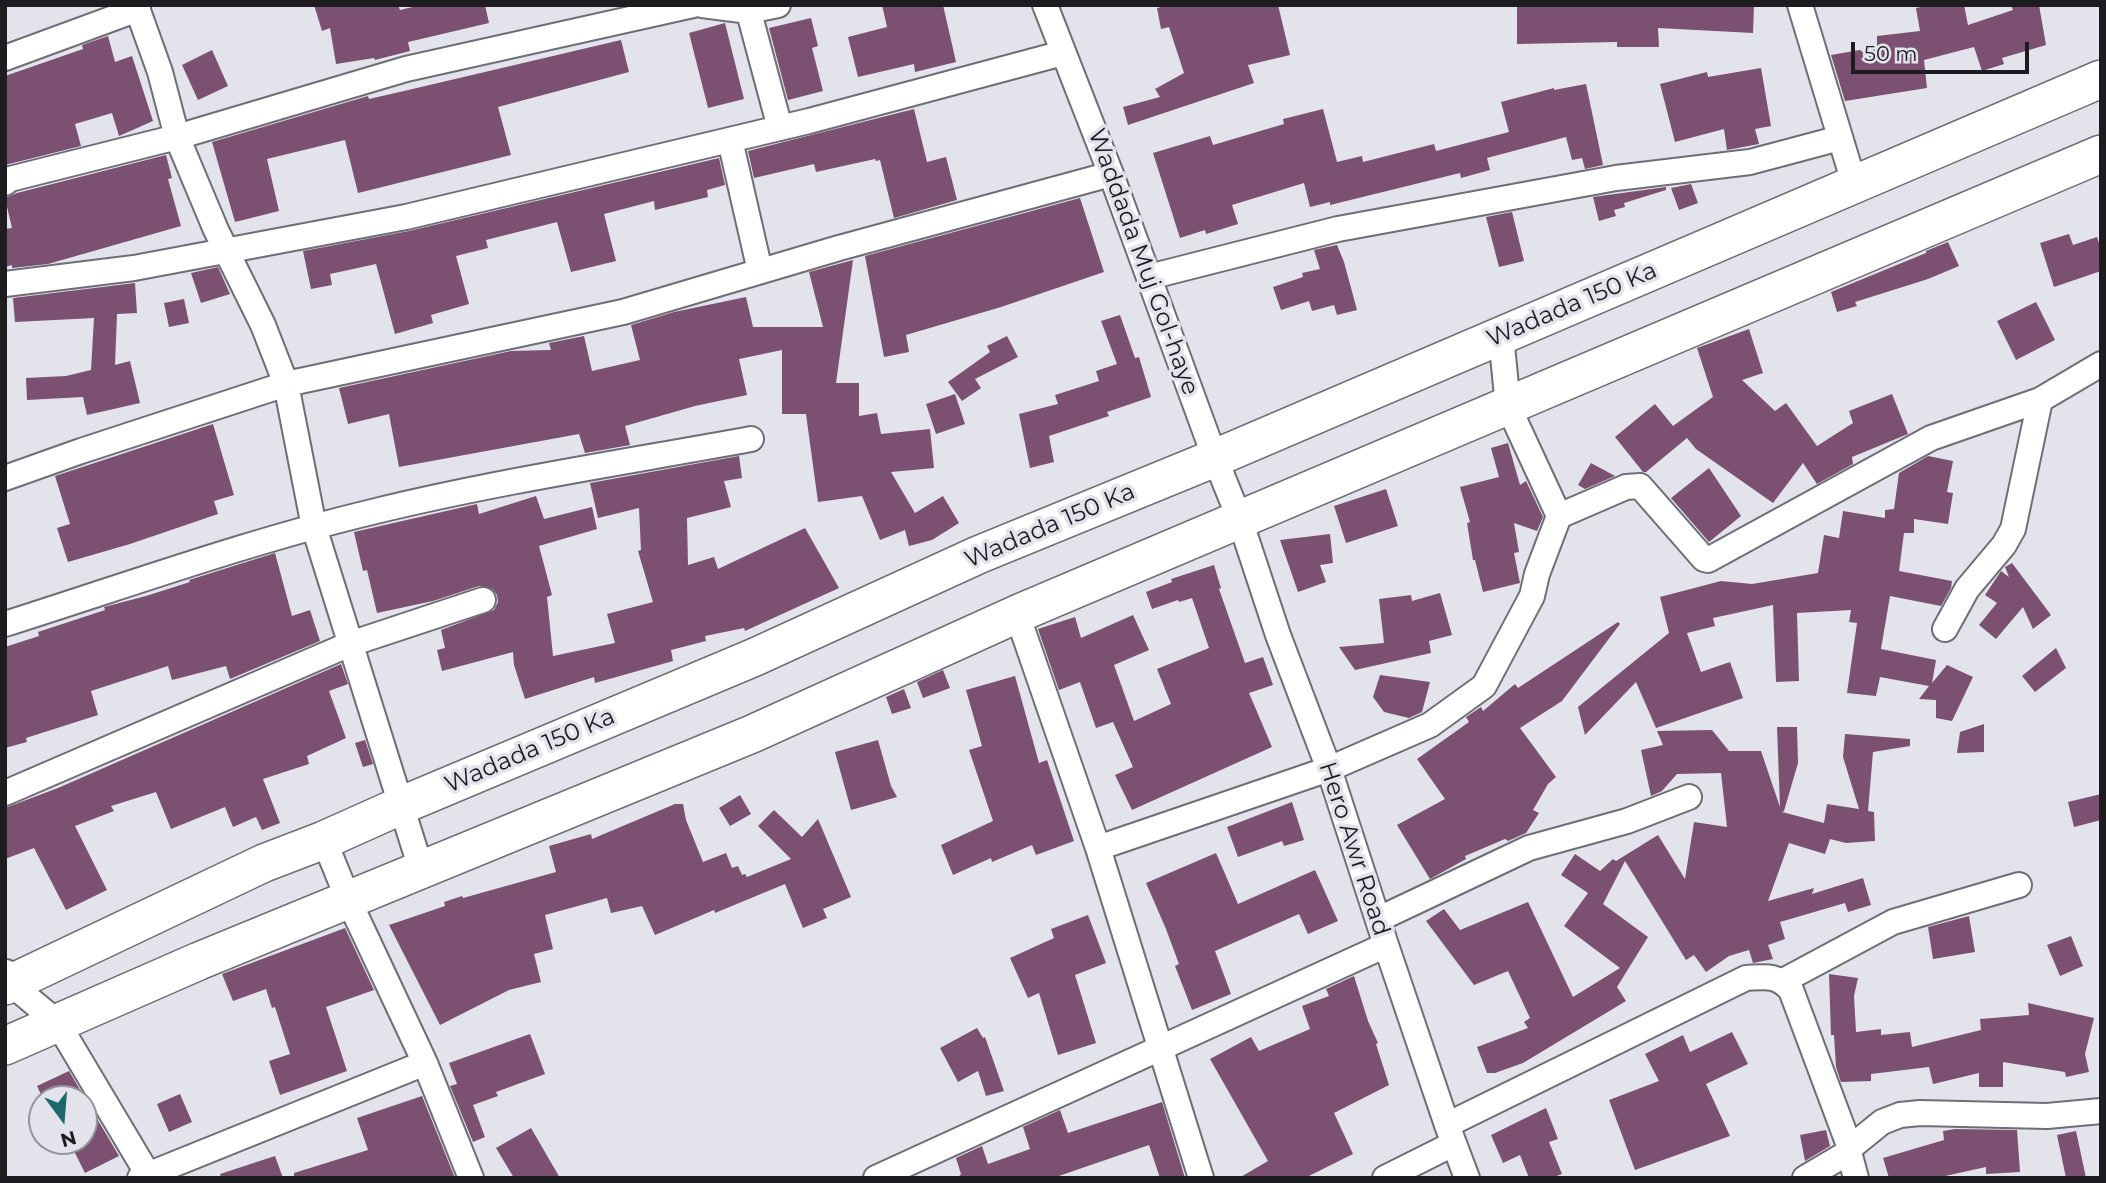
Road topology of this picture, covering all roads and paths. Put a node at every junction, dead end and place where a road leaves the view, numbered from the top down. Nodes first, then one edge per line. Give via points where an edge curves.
1 (693, 5) edge
2 (702, 5) edge
3 (778, 5) edge
4 (1045, 5) edge
5 (1800, 5) edge
6 (137, 7) edge
7 (748, 8) edge
8 (1063, 52) junction
9 (5, 58) edge
10 (2101, 79) edge
11 (780, 128) junction
12 (177, 137) junction
13 (1840, 138) junction
14 (730, 140) junction
15 (2101, 154) edge
16 (1111, 174) junction
17 (5, 183) edge
18 (1854, 183) junction
19 (225, 250) junction
20 (760, 271) junction
21 (1149, 277) junction
22 (5, 285) edge
23 (1501, 336) junction
24 (2101, 364) edge
25 (286, 384) junction
26 (2040, 400) junction
27 (1508, 406) junction
28 (751, 439) dead end
29 (1215, 458) junction
30 (5, 478) edge
31 (1559, 516) junction
32 (1240, 520) junction
33 (314, 527) junction
34 (484, 600) dead end
35 (1017, 614) junction
36 (5, 624) edge
37 (1945, 629) dead end
38 (350, 644) junction
39 (1329, 769) junction
40 (5, 793) edge
41 (1689, 797) dead end
42 (400, 806) junction
43 (324, 840) junction
44 (1098, 848) junction
45 (421, 869) junction
46 (2019, 885) dead end
47 (348, 899) junction
48 (1379, 919) junction
49 (1386, 945) junction
50 (7, 980) edge
51 (1783, 981) junction
52 (57, 1021) junction
53 (5, 1046) edge
54 (1161, 1048) junction
55 (425, 1063) junction
56 (2101, 1111) edge
57 (1450, 1134) junction
58 (1849, 1150) junction
59 (146, 1177) edge
60 (471, 1178) edge
61 (876, 1178) edge
62 (1201, 1178) edge
63 (1385, 1178) edge
64 (1467, 1178) edge
65 (1805, 1178) edge
66 (1856, 1178) edge

1 - 12 street via 406,69
2 - 7 street
3 - 7 street
4 - 8 street, Waddada Muj Gol-haye
5 - 13 street
6 - 9 street
6 - 12 street
7 - 11 street
8 - 11 street
8 - 16 street, Waddada Muj Gol-haye
10 - 18 street, Wadada 150 Ka
11 - 14 street
12 - 17 street
12 - 19 street
13 - 18 street
13 - 21 street via 1750,162 1616,178 1338,229
14 - 19 street via 406,217
14 - 20 street
15 - 27 street
16 - 20 street
16 - 21 street, Waddada Muj Gol-haye
18 - 23 street, Wadada 150 Ka
19 - 22 street
19 - 25 street via 263,325
20 - 25 street via 622,312
21 - 29 street, Waddada Muj Gol-haye
23 - 27 street
23 - 29 street, Wadada 150 Ka
24 - 26 street
25 - 30 street
25 - 33 street
26 - 31 street via 1931,438 1708,560 1640,486 1626,487
26 - 37 street via 2013,528 1967,589
27 - 31 street
27 - 32 street
28 - 33 street via 378,510
29 - 32 street, Waddada Muj Gol-haye
29 - 42 street, Wadada 150 Ka via 978,555 755,657
31 - 39 street via 1532,596 1484,686 1430,725
32 - 35 street
32 - 39 street, Hero Awr Road
33 - 36 street
33 - 38 street
34 - 38 street
35 - 44 street
35 - 45 street via 752,734
38 - 40 street
38 - 42 street
39 - 44 street
39 - 48 street, Hero Awr Road
41 - 48 street via 1627,821 1529,848
42 - 43 street, Wadada 150 Ka
42 - 45 street
43 - 47 street
43 - 50 street, Wadada 150 Ka
44 - 54 street
45 - 47 street
46 - 51 street via 1893,922
47 - 52 street
47 - 55 street
48 - 49 street, Hero Awr Road
49 - 54 street
49 - 57 street, Hero Awr Road
50 - 52 street
51 - 57 street via 1746,978
51 - 58 street via 1791,990
52 - 53 street
52 - 59 street
54 - 61 street
54 - 62 street
55 - 59 street
55 - 60 street
56 - 58 street via 2047,1116 1899,1115 1882,1122
57 - 63 street
57 - 64 street, Hero Awr Road
58 - 65 street
58 - 66 street

